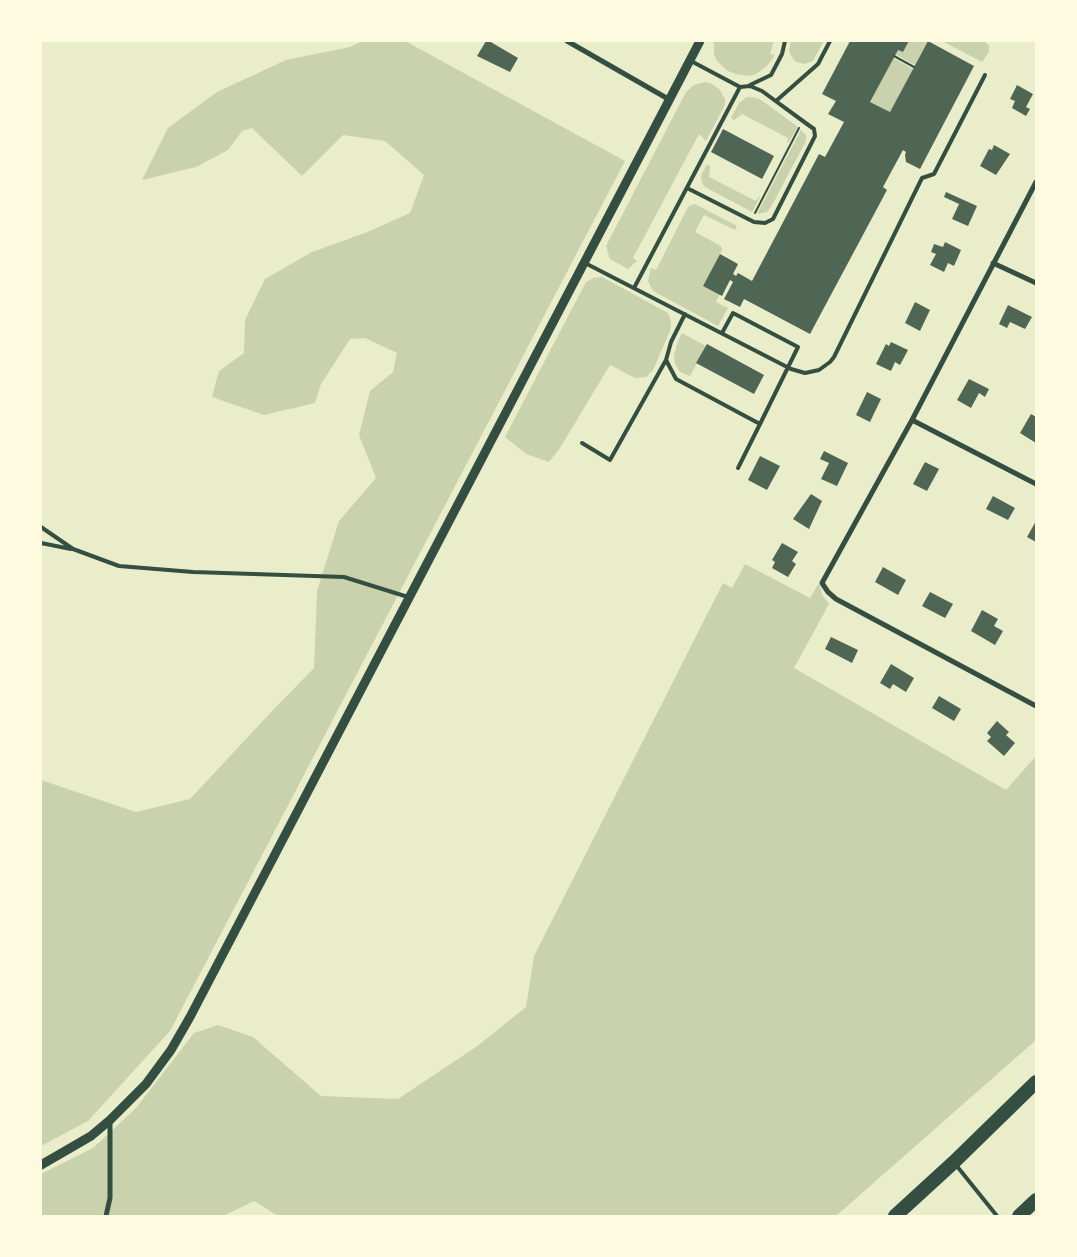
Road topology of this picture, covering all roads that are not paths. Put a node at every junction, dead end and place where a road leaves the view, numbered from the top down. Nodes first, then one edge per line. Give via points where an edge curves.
1 (567, 41) edge
2 (700, 41) edge
3 (785, 41) edge
4 (830, 41) edge
5 (690, 60) junction
6 (985, 75) dead end
7 (750, 86) junction
8 (740, 87) junction
9 (670, 100) junction
10 (776, 101) junction
11 (1036, 182) edge
12 (687, 188) junction
13 (994, 262) junction
14 (585, 263) junction
15 (1036, 283) edge
16 (634, 288) junction
17 (686, 314) junction
18 (722, 333) junction
19 (666, 360) junction
20 (788, 367) junction
21 (912, 420) junction
22 (760, 424) junction
23 (582, 443) dead end
24 (738, 468) dead end
25 (1036, 484) edge
26 (41, 527) edge
27 (41, 543) edge
28 (73, 549) junction
29 (410, 598) junction
30 (1036, 706) edge
31 (1036, 1082) edge
32 (110, 1120) junction
33 (954, 1162) junction
34 (41, 1166) edge
35 (1036, 1200) edge
36 (106, 1216) edge
37 (894, 1216) edge
38 (997, 1216) edge
39 (1019, 1216) edge

1 - 9 street
2 - 5 street
3 - 7 lane via 771,75
4 - 10 lane via 818,64
5 - 8 lane
5 - 9 street
6 - 20 lane via 934,174 922,178 834,357 825,367 812,372 798,372
7 - 8 lane
7 - 10 lane
8 - 12 lane
9 - 14 street
10 - 12 lane via 814,129 815,136 773,219 765,223 754,222
11 - 13 street
12 - 16 lane
13 - 15 street
13 - 21 street
14 - 16 lane
14 - 29 street
16 - 17 lane
17 - 18 lane
17 - 19 lane via 671,342
18 - 20 lane
18 - 20 lane via 733,313 798,347
19 - 22 lane via 676,379
19 - 23 lane via 610,460
20 - 22 lane
21 - 25 street
21 - 30 street via 822,584 836,599
22 - 24 lane
26 - 28 lane
27 - 28 lane
28 - 29 lane via 120,566 344,577
29 - 32 street via 190,1017 146,1084
31 - 33 highway
32 - 34 street via 91,1136
32 - 36 street via 110,1198
33 - 37 highway
33 - 38 lane
35 - 39 highway

